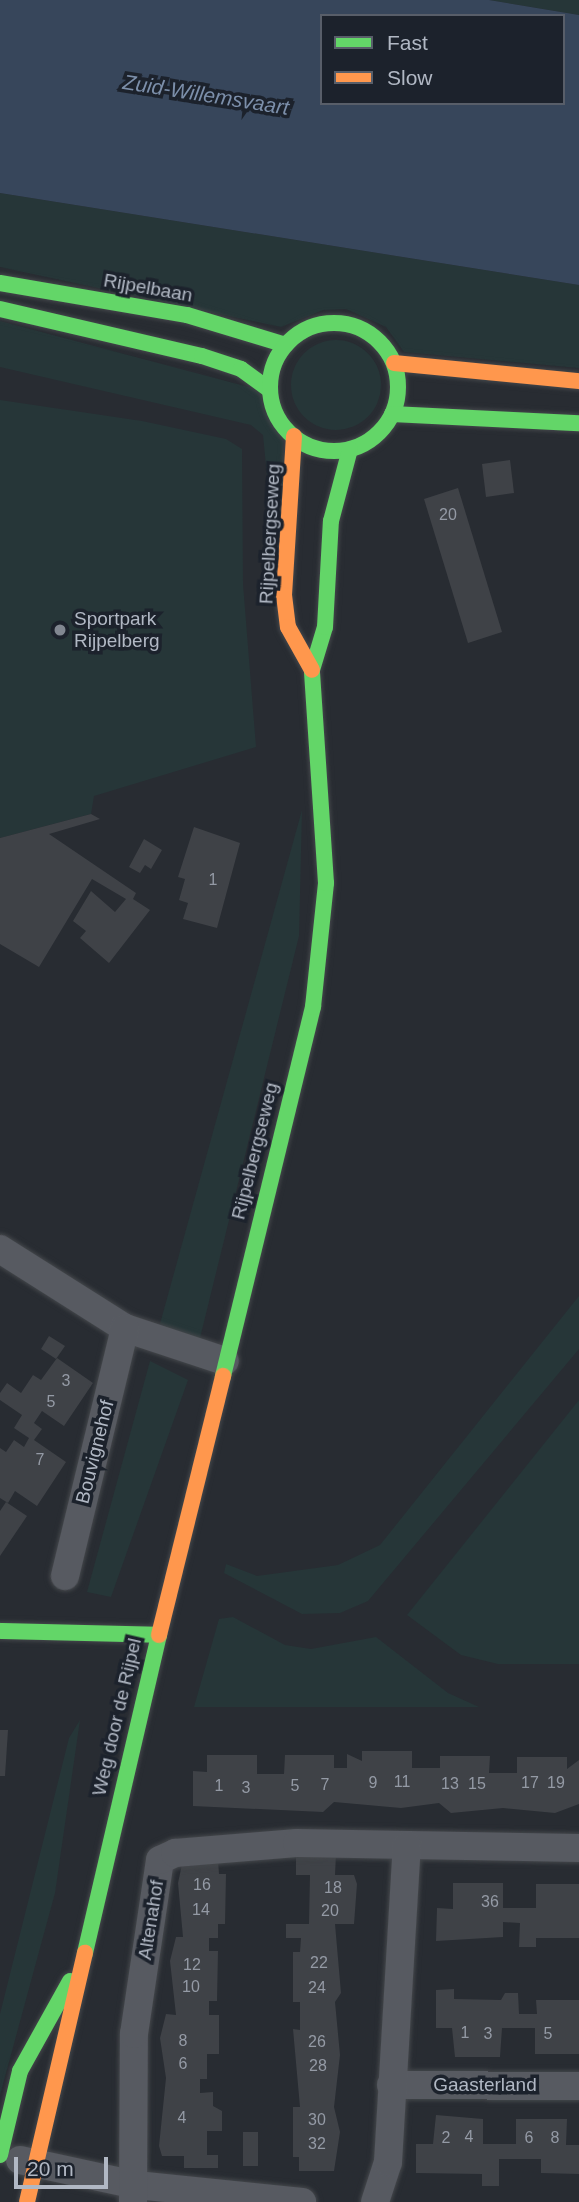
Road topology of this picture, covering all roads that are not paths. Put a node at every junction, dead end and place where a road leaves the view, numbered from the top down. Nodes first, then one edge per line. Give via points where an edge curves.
1 (0, 283) edge
2 (0, 309) edge
3 (286, 345) junction
4 (394, 363) junction
5 (579, 381) edge
6 (269, 389) junction
7 (392, 414) junction
8 (579, 423) edge
9 (294, 436) junction
10 (349, 449) junction
11 (312, 670) junction
12 (0, 1249) edge
13 (125, 1328) junction
14 (225, 1361) junction
15 (65, 1576) dead end
16 (0, 1631) edge
17 (159, 1635) junction
18 (407, 1846) junction
19 (579, 1849) edge
20 (83, 1962) junction
21 (391, 2085) junction
22 (579, 2086) edge
23 (0, 2155) edge
24 (36, 2163) junction
25 (135, 2194) edge
26 (27, 2202) edge
27 (302, 2202) edge
28 (375, 2202) edge

1 - 3 street, Rijpelbaan via 187,315
2 - 6 street via 202,356 241,369
3 - 4 street via 317,325 345,324 371,334
3 - 6 street
4 - 5 street
4 - 7 street
6 - 9 street
7 - 8 street
7 - 10 street via 367,441
9 - 10 street via 311,446
9 - 11 street, Rijpelbergseweg via 285,595 288,627
10 - 11 street, Rijpelbergseweg via 331,521 325,627
11 - 14 street, Rijpelbergseweg via 326,883 323,947
12 - 13 street
13 - 14 street
13 - 15 street, Bouvignehof
14 - 17 street, Rijpelbergseweg
16 - 17 street, Weg door de Rijpel
17 - 20 street, Weg door de Rijpel
18 - 19 street, Altenahof
18 - 21 street
18 - 25 street, Altenahof via 297,1843 175,1853 160,1860 134,2034
20 - 23 street, Weg door de Rijpel via 48,2012 20,2071
20 - 24 street, Weg door de Rijpel
21 - 22 street, Gaasterland
21 - 28 street via 388,2162
23 - 24 street
24 - 25 street
24 - 26 street, Weg door de Rijpel
25 - 27 street

